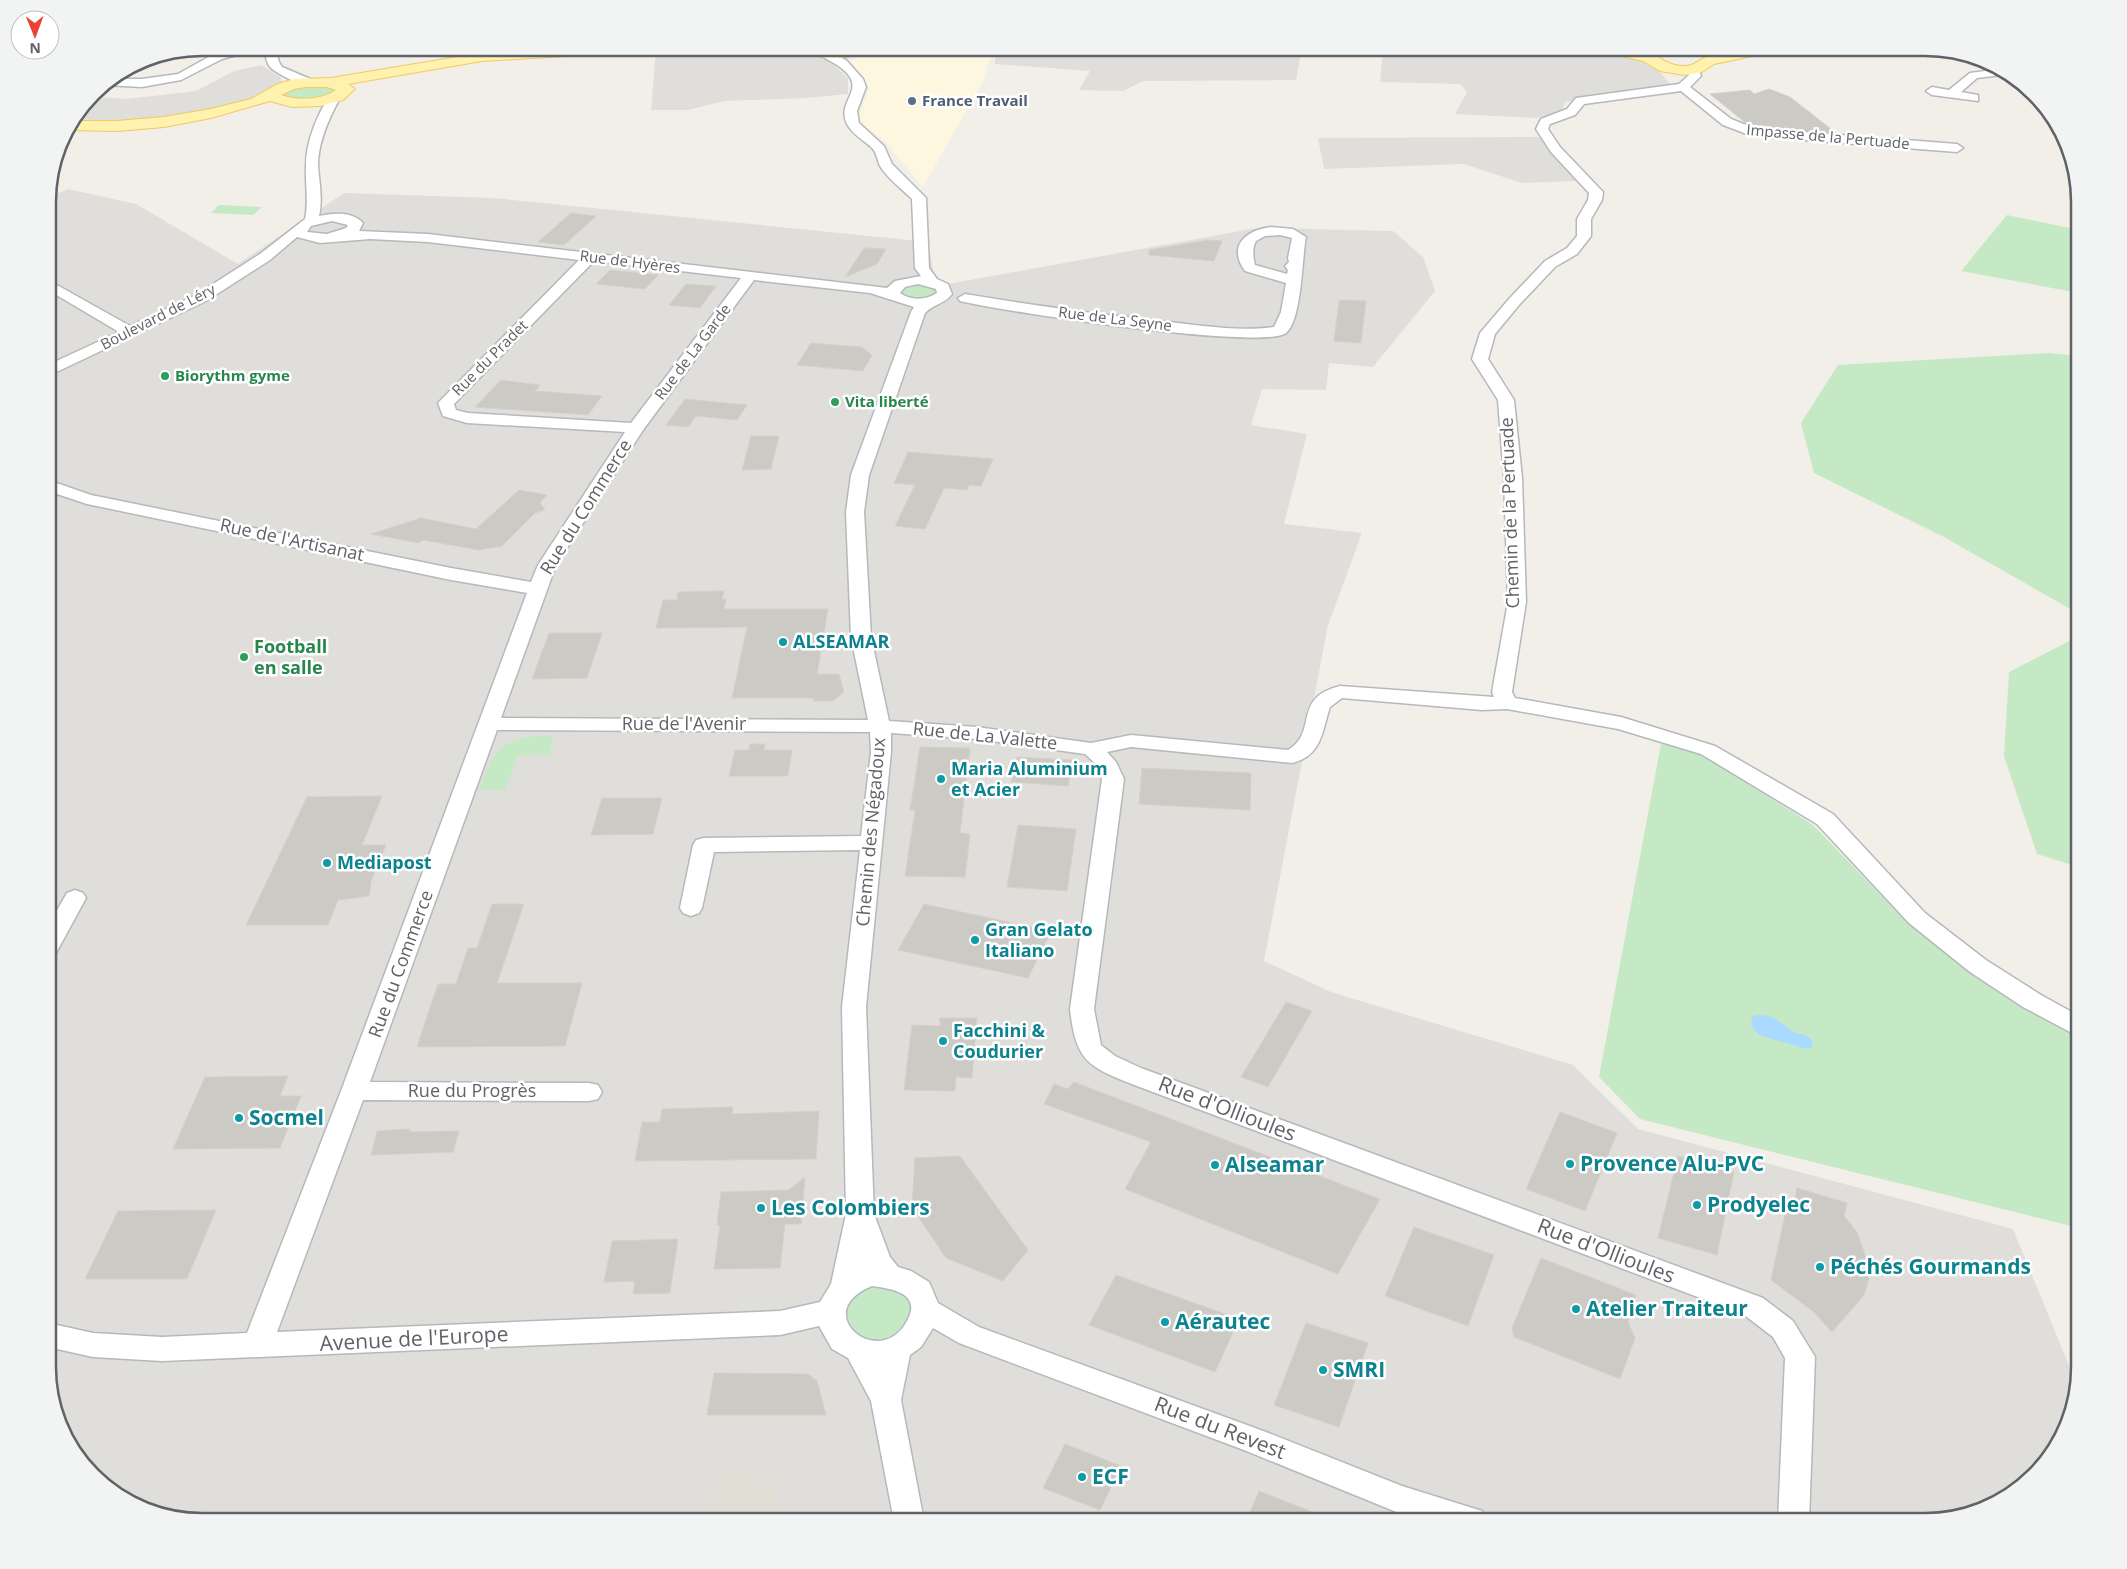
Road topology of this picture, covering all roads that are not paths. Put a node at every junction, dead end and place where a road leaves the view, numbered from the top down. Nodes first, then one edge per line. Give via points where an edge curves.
1 (220, 56) edge
2 (272, 56) edge
3 (499, 56) edge
4 (839, 56) edge
5 (1644, 56) edge
6 (1717, 56) edge
7 (1727, 56) edge
8 (844, 57) joint
9 (1691, 72) junction
10 (1992, 73) edge
11 (119, 82) edge
12 (282, 89) junction
13 (1932, 91) dead end
14 (1952, 94) junction
15 (334, 95) junction
16 (1974, 98) dead end
17 (77, 128) edge
18 (1957, 148) dead end
19 (316, 198) junction
20 (339, 217) junction
21 (356, 223) junction
22 (305, 225) junction
23 (390, 235) junction
24 (336, 236) junction
25 (318, 238) junction
26 (265, 257) junction
27 (590, 258) junction
28 (922, 268) junction
29 (750, 276) junction
30 (1293, 280) junction
31 (911, 281) junction
32 (932, 282) junction
33 (57, 289) edge
34 (894, 290) junction
35 (928, 301) junction
36 (130, 332) junction
37 (57, 363) edge
38 (636, 428) junction
39 (57, 488) edge
40 (537, 589) junction
41 (1507, 703) junction
42 (488, 724) junction
43 (880, 726) junction
44 (1091, 749) junction
45 (870, 843) junction
46 (75, 898) dead end
47 (691, 908) dead end
48 (57, 931) edge
49 (2071, 1021) edge
50 (354, 1091) junction
51 (589, 1092) dead end
52 (860, 1214) junction
53 (888, 1275) junction
54 (837, 1310) junction
55 (913, 1331) junction
56 (57, 1337) edge
57 (257, 1346) junction
58 (859, 1350) junction
59 (886, 1400) junction
60 (907, 1513) edge
61 (1443, 1513) edge
62 (1794, 1513) edge

1 - 11 street via 181,77
2 - 12 street
3 - 15 main road via 392,74
4 - 8 main road
5 - 9 main road
6 - 9 main road
7 - 9 main road
8 - 28 street via 860,87 852,111 854,125 880,149 892,172 918,198
9 - 18 street, Impasse de la Pertuade via 1727,122 1752,132
9 - 41 street, Chemin de la Pertuade via 1580,101 1571,112 1545,122 1542,129 1555,149 1596,192 1584,218 1584,236 1572,251 1550,264 1514,302 1488,333 1480,359 1506,400 1513,478 1516,602 1502,692
10 - 14 street via 1974,74
12 - 15 main road via 311,83
12 - 15 main road via 310,102
12 - 17 main road via 153,126
13 - 14 street
14 - 16 street
15 - 19 street via 312,151
19 - 20 street
19 - 22 street
20 - 21 street, Rue de Hyères
20 - 22 street
21 - 23 street, Rue de Hyères
21 - 24 street via 352,231
22 - 25 street via 301,234
22 - 26 street, Boulevard de Léry
23 - 24 street, Rue de Hyères
23 - 27 street, Rue de Hyères
24 - 25 street, Rue de Hyères
25 - 26 street, Boulevard de Léry via 291,245
26 - 36 street, Boulevard de Léry via 201,298
27 - 29 street, Rue de Hyères
27 - 38 street, Rue du Pradet via 446,403 449,413 467,418
28 - 31 street
28 - 32 street
29 - 34 street, Rue de Hyères
29 - 38 street, Rue de La Garde
30 - 30 street via 1273,276 1248,265 1245,256 1247,243 1255,234 1295,233 1300,240 1295,258 1297,262 1292,266 1295,270
30 - 35 street, Rue de La Seyne via 1284,327 1266,335 1007,306 965,298
31 - 32 street
31 - 34 street
32 - 35 street via 943,287
33 - 36 street
34 - 35 street, Rue de Hyères via 899,299
35 - 43 street, Chemin des Négadoux via 860,475 855,512 861,637
36 - 37 street, Boulevard de Léry
38 - 40 street, Rue du Commerce via 560,542
39 - 40 street, Rue de l'Artisanat via 87,499
40 - 42 street, Rue du Commerce
41 - 44 street via 1482,704 1359,693 1327,695 1321,702 1308,745 1292,757 1131,741
41 - 49 street via 1622,723 1708,750 1825,819 1917,918 1978,966
42 - 43 street, Rue de l'Avenir
42 - 50 street, Rue du Commerce
43 - 44 street, Rue de La Valette via 977,733
43 - 45 street, Chemin des Négadoux via 880,762
44 - 62 street, Rue d'Ollioules via 1106,762 1113,779 1082,1009 1092,1053 1110,1064 1180,1092 1753,1306 1783,1330 1800,1357
45 - 47 street via 704,845
45 - 52 street, Chemin des Négadoux via 854,1007
46 - 48 street
50 - 51 street, Rue du Progrès
50 - 57 street, Rue du Commerce
52 - 53 street, Chemin des Négadoux via 878,1262
52 - 54 street, Chemin des Négadoux
53 - 54 street via 864,1278
53 - 55 street via 910,1283 924,1300
54 - 57 street, Avenue de l'Europe via 780,1323
54 - 58 street via 840,1339
55 - 58 street via 878,1352
55 - 59 street
55 - 61 street, Rue du Revest via 969,1334
56 - 57 street, Avenue de l'Europe via 126,1348
58 - 59 street
59 - 60 street

